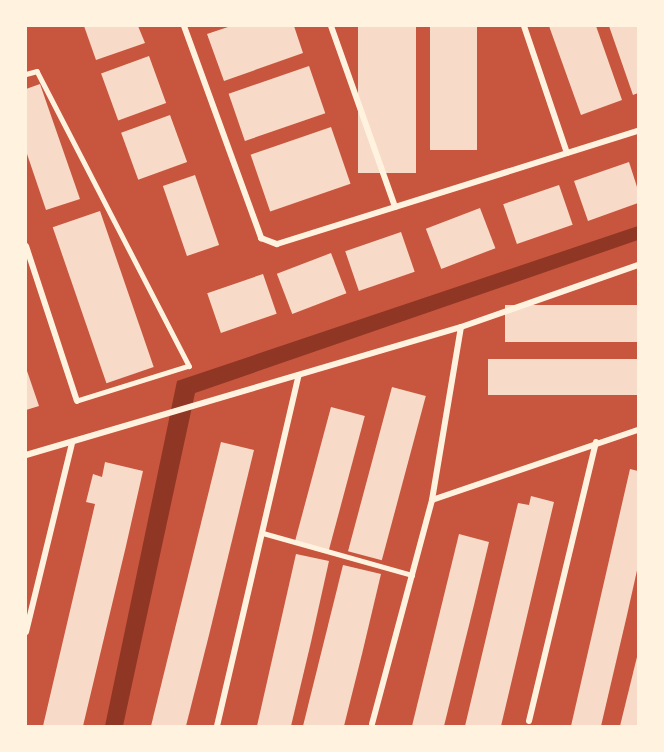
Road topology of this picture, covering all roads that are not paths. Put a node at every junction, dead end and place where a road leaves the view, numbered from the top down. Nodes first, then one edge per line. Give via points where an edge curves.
1 (184, 26) edge
2 (331, 26) edge
3 (524, 26) edge
4 (26, 74) edge
5 (639, 131) edge
6 (567, 153) junction
7 (396, 207) junction
8 (26, 246) edge
9 (639, 265) edge
10 (462, 327) junction
11 (299, 375) junction
12 (77, 401) joint
13 (639, 430) edge
14 (596, 442) junction
15 (72, 443) junction
16 (26, 455) edge
17 (432, 500) junction
18 (263, 532) junction
19 (412, 575) junction
20 (26, 632) edge
21 (529, 721) dead end
22 (372, 724) dead end
23 (217, 726) edge

1 - 7 street via 261,238 277,244
2 - 7 street
3 - 6 street
4 - 12 lane via 37,70 189,366
5 - 6 street
6 - 7 street
8 - 12 street
9 - 10 street
10 - 11 street
10 - 17 street
11 - 15 street
11 - 18 street
13 - 14 street
14 - 17 street
14 - 21 street
15 - 16 street
15 - 20 street
17 - 19 street
18 - 19 lane
18 - 23 street
19 - 22 street

